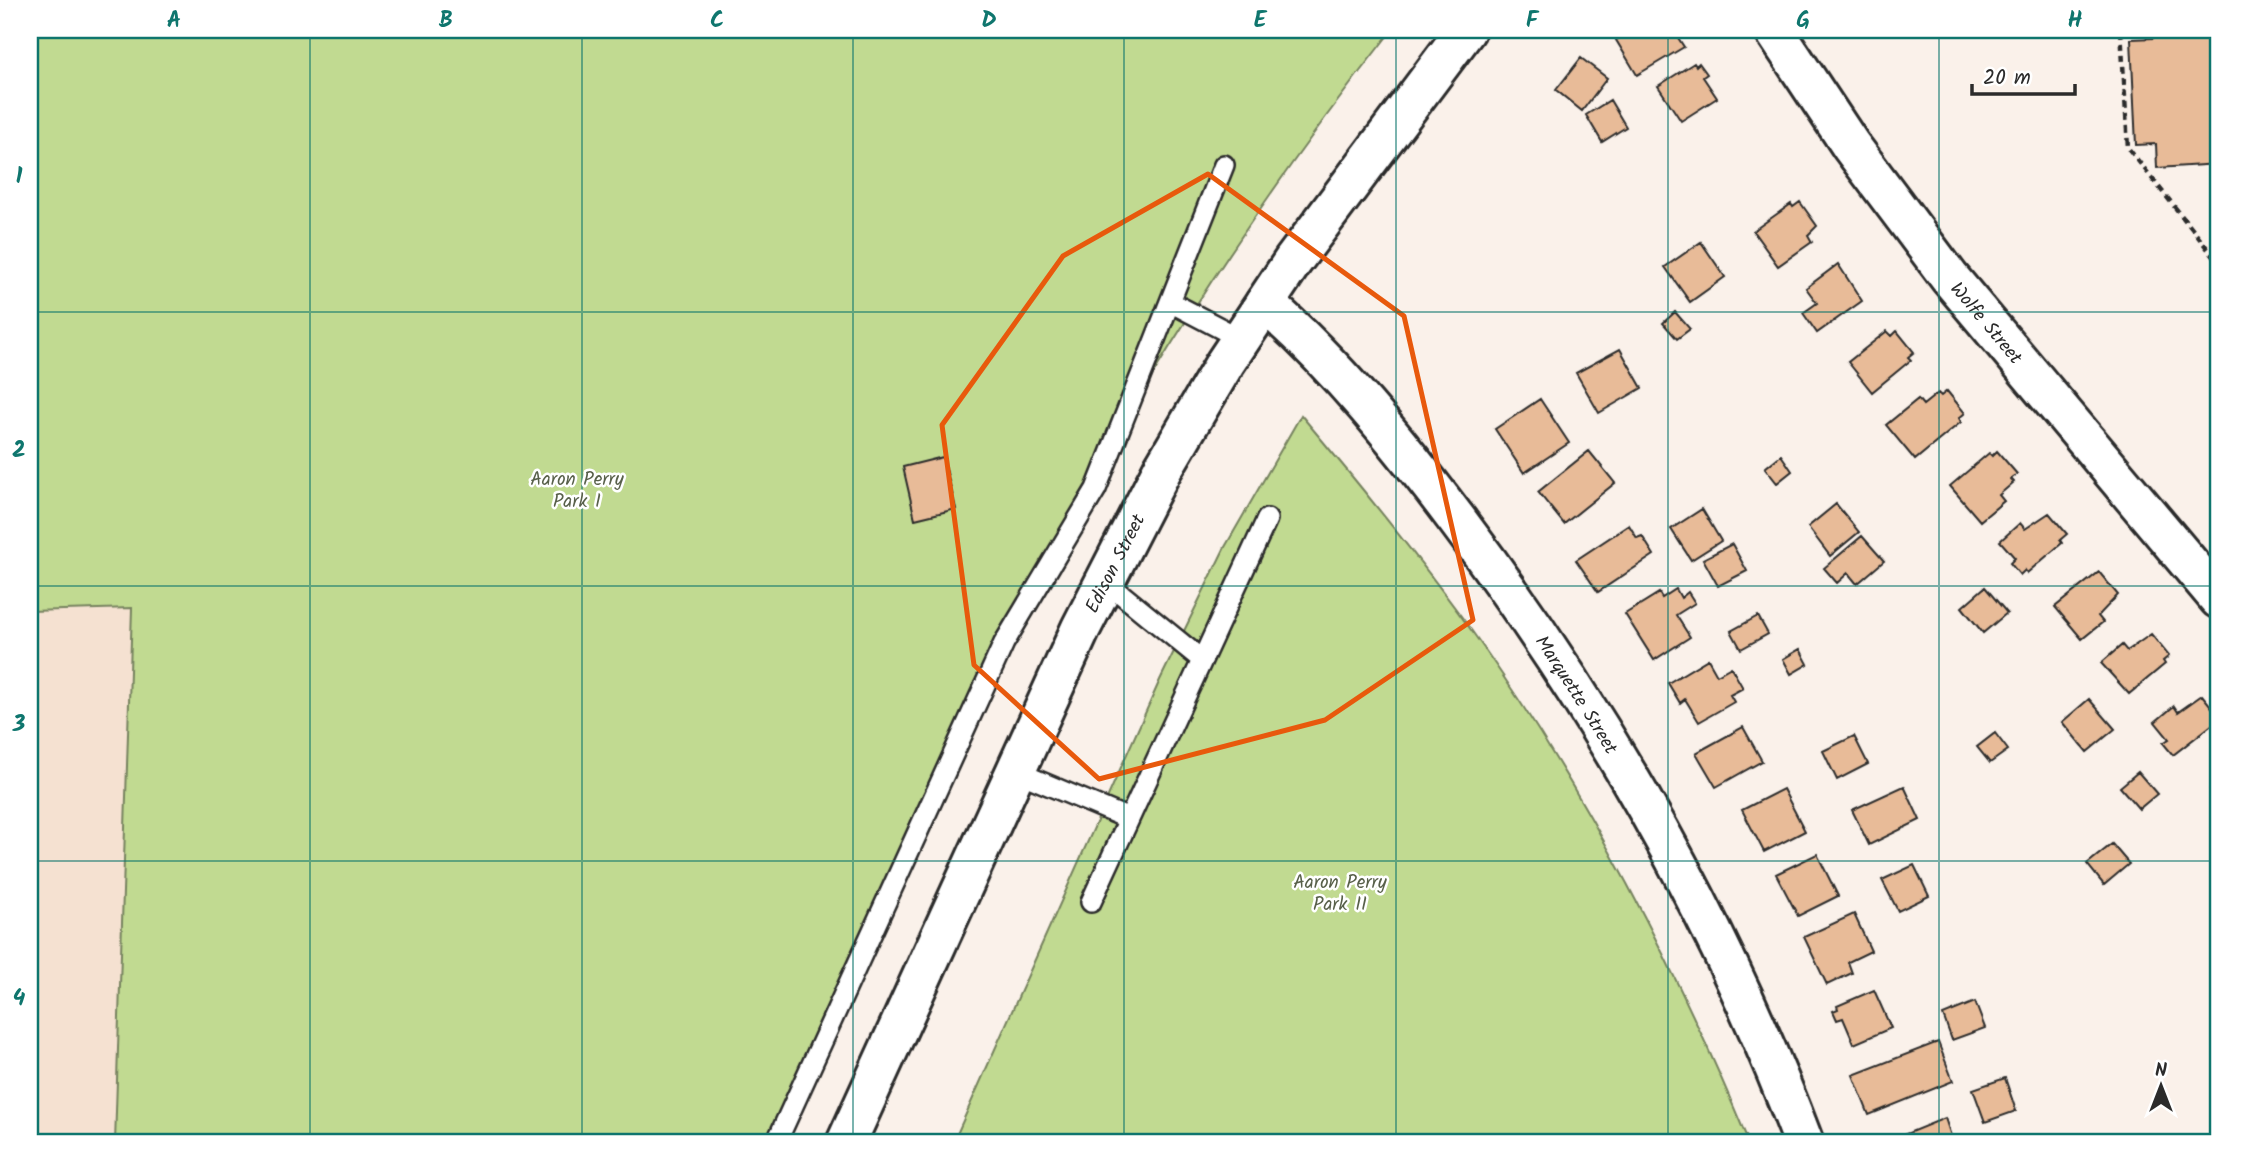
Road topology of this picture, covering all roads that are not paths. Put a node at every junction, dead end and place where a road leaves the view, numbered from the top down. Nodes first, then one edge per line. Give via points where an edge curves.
1 (1466, 30) edge
2 (1774, 30) edge
3 (1224, 165) dead end
4 (1172, 303) junction
5 (1265, 303) junction
6 (1241, 340) junction
7 (1267, 519) dead end
8 (1104, 580) junction
9 (2219, 599) edge
10 (1202, 660) junction
11 (1015, 771) junction
12 (1129, 819) junction
13 (1091, 902) dead end
14 (776, 1143) edge
15 (846, 1143) edge
16 (1804, 1143) edge

1 - 5 street, Edison Street
2 - 9 street, Wolfe Street via 1851,146 1942,268
3 - 4 lane
4 - 6 lane
4 - 14 lane via 1096,489 1004,643
5 - 6 street, Edison Street
5 - 16 street, Marquette Street via 1331,366 1400,446 1495,571 1579,695 1631,779 1707,920
6 - 8 street, Edison Street via 1162,470
7 - 10 lane
8 - 10 lane
8 - 11 street, Edison Street
10 - 12 lane
11 - 12 lane
11 - 15 street, Edison Street
12 - 13 lane

